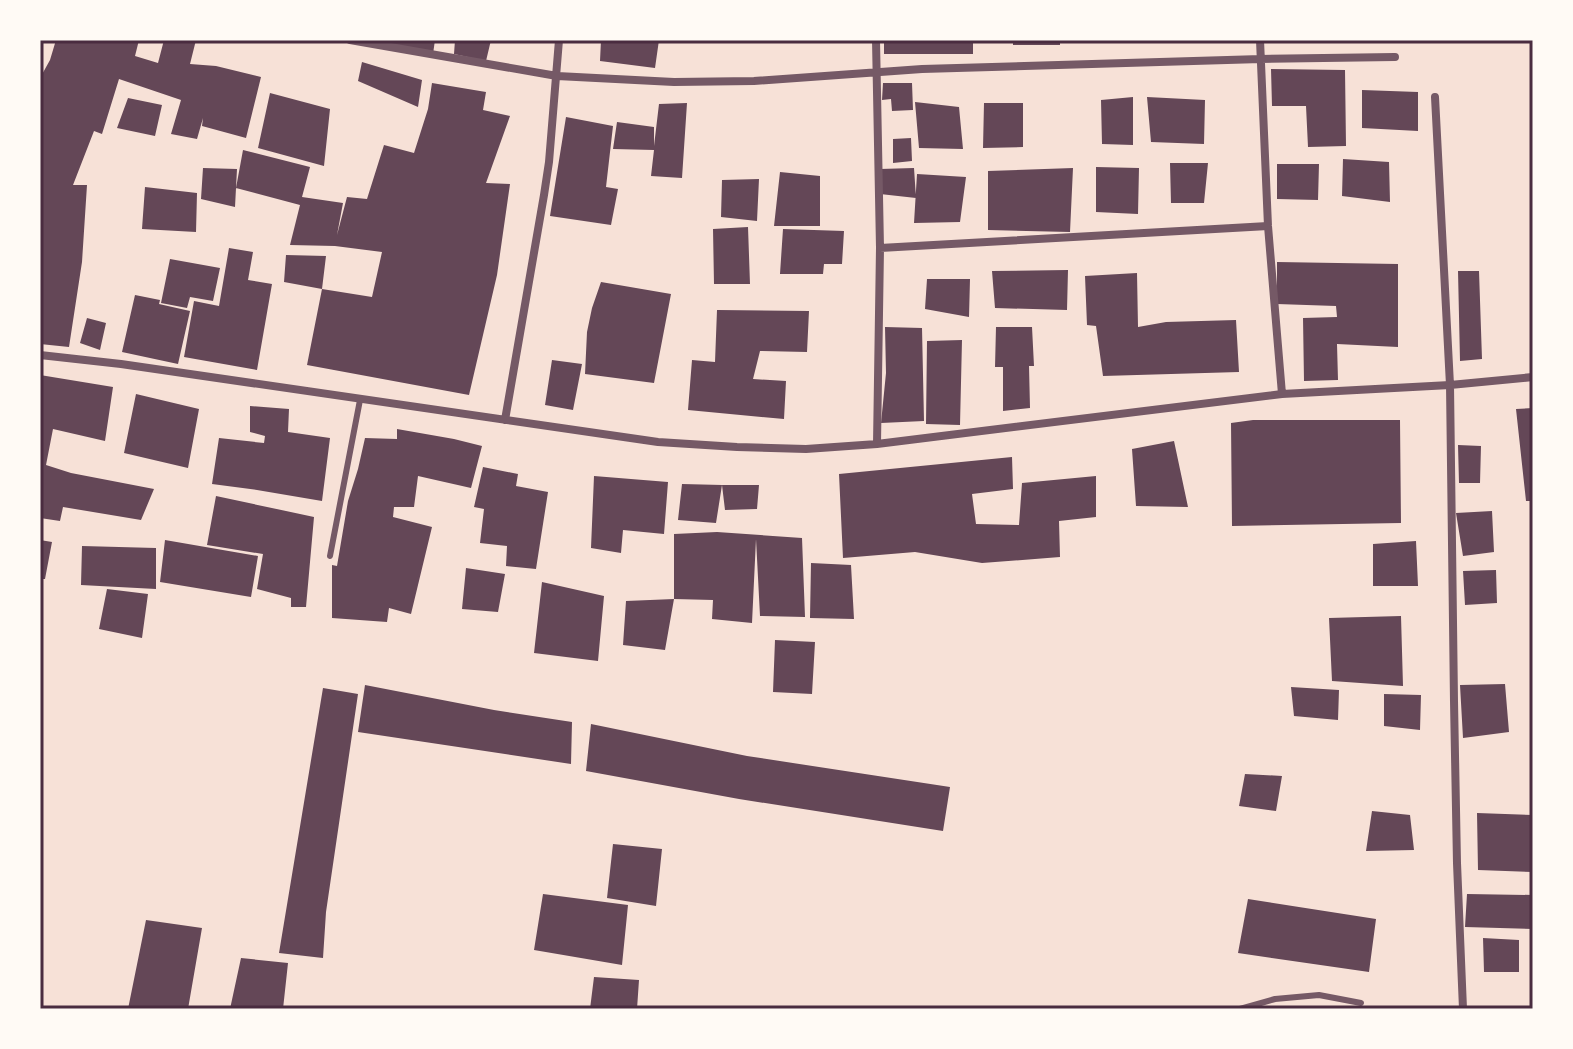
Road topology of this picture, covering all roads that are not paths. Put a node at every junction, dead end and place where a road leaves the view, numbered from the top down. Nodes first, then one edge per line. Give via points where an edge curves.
1 (350, 40) edge
2 (559, 40) edge
3 (876, 40) edge
4 (1260, 40) edge
5 (1395, 57) dead end
6 (1261, 59) junction
7 (875, 71) junction
8 (557, 76) junction
9 (1435, 97) dead end
10 (1268, 226) junction
11 (880, 248) junction
12 (40, 355) edge
13 (1533, 377) edge
14 (1450, 385) junction
15 (1282, 394) junction
16 (360, 400) junction
17 (505, 420) junction
18 (877, 444) junction
19 (330, 556) dead end
20 (1361, 1003) dead end
21 (1240, 1009) edge
22 (1463, 1009) edge

1 - 8 street
2 - 8 street
3 - 7 street
4 - 6 street
5 - 6 street
6 - 7 street
6 - 10 street
7 - 8 street via 754,81
7 - 11 street
8 - 17 street via 541,219
9 - 14 street
10 - 11 street
10 - 15 street
11 - 18 street
12 - 16 street
13 - 14 street
14 - 15 street
14 - 22 street
15 - 18 street
16 - 17 street
16 - 19 lane
17 - 18 street via 658,442 806,449
20 - 21 lane via 1319,995

